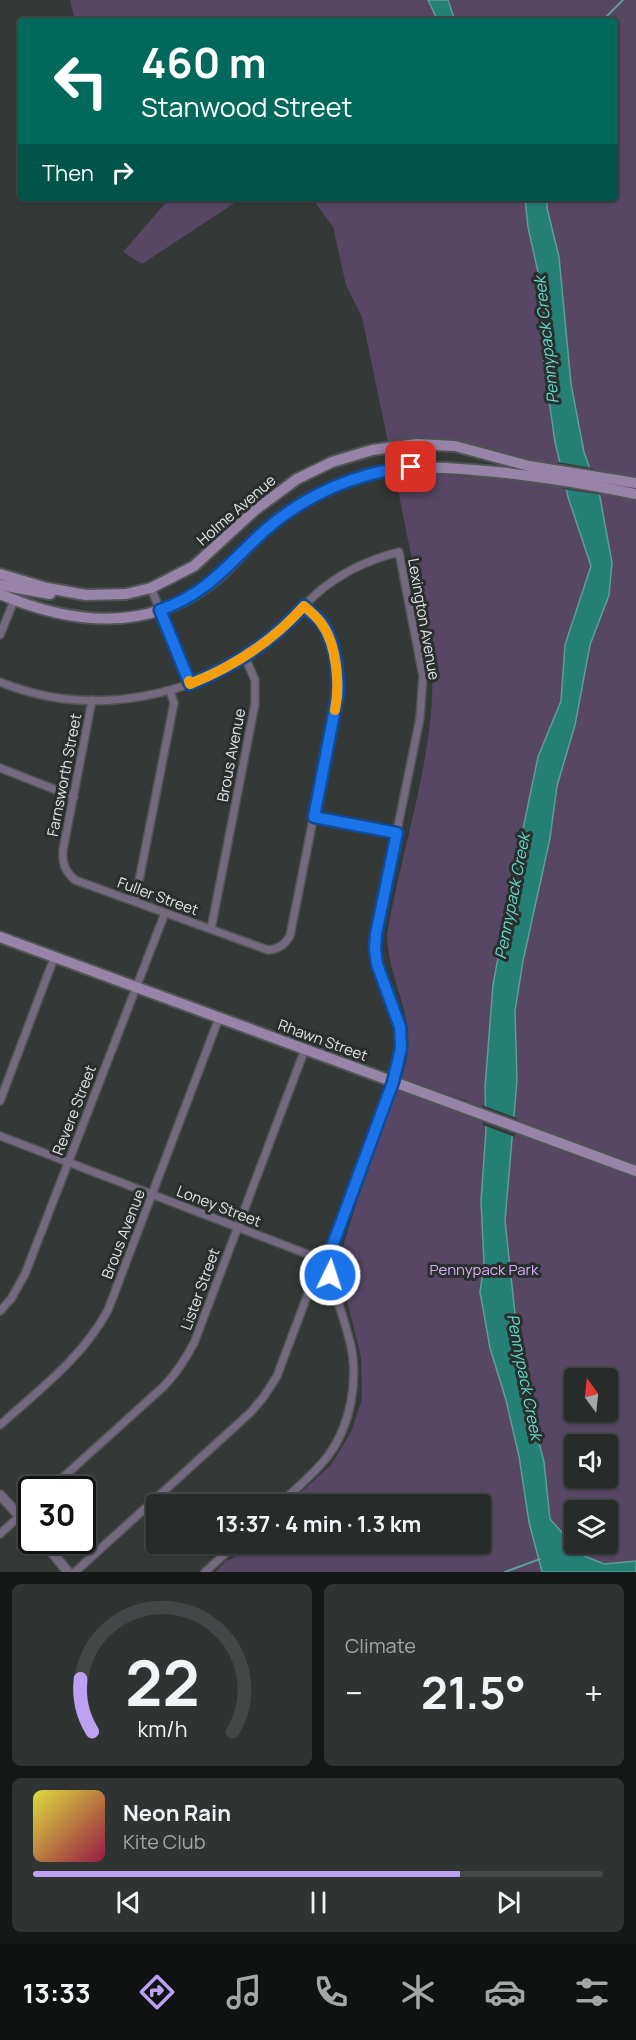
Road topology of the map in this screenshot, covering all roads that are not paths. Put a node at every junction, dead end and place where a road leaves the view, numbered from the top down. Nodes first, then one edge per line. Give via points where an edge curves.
1 (529, 470) junction
2 (636, 483) edge
3 (619, 486) junction
4 (636, 494) edge
5 (0, 574) edge
6 (21, 584) junction
7 (0, 585) edge
8 (151, 588) junction
9 (0, 594) edge
10 (14, 600) junction
11 (304, 606) junction
12 (160, 610) junction
13 (0, 635) edge
14 (245, 657) junction
15 (0, 682) edge
16 (190, 684) junction
17 (170, 691) junction
18 (92, 700) junction
19 (0, 768) edge
20 (74, 797) junction
21 (314, 817) junction
22 (397, 833) junction
23 (63, 856) joint
24 (135, 902) junction
25 (165, 913) junction
26 (211, 929) junction
27 (0, 937) edge
28 (54, 958) junction
29 (135, 987) junction
30 (219, 1018) junction
31 (305, 1049) junction
32 (393, 1082) junction
33 (0, 1101) edge
34 (0, 1136) edge
35 (68, 1163) junction
36 (636, 1171) edge
37 (153, 1195) junction
38 (237, 1227) junction
39 (328, 1262) junction
40 (0, 1311) edge
41 (0, 1425) edge
42 (64, 1476) edge
43 (290, 1494) edge
44 (0, 1495) edge
45 (18, 1514) edge
46 (18, 1518) edge
47 (0, 1534) edge
48 (53, 1554) edge
49 (225, 1554) edge
50 (68, 1572) edge
51 (75, 1572) edge
52 (205, 1572) edge

1 - 3 main road, Holme Avenue
1 - 8 main road, Holme Avenue via 455,446 417,444 372,450 332,462 297,479 255,510 194,566
1 - 12 main road, Holme Avenue via 431,466 397,468 352,480 296,507 261,534 210,584
2 - 3 main road, Holme Avenue
3 - 4 main road, Holme Avenue
5 - 6 main road, Holme Avenue
6 - 7 main road
6 - 8 main road, Holme Avenue via 73,594 126,594
6 - 10 street
8 - 12 street
9 - 10 main road, Holme Avenue
10 - 12 main road, Holme Avenue via 43,611 84,618 132,616
10 - 13 street
11 - 14 street via 277,634
11 - 21 street via 330,638 338,679
11 - 22 street, Lexington Avenue via 354,568 399,552 421,661 423,692
12 - 16 street
14 - 16 street
14 - 26 street, Brous Avenue via 255,681 255,704
15 - 18 street via 51,697
16 - 17 street
17 - 18 street
17 - 24 street via 174,703
18 - 20 street, Farnsworth Street
19 - 20 street
20 - 23 street, Farnsworth Street
21 - 22 street
21 - 26 street, Fuller Street via 290,936 284,945 268,951
22 - 32 street, Lexington Avenue via 375,949 381,978 400,1027 401,1048
23 - 24 street, Fuller Street via 64,866 75,880
24 - 25 street, Fuller Street
25 - 26 street, Fuller Street
25 - 29 street, Revere Street
27 - 28 main road, Rhawn Street
28 - 29 main road, Rhawn Street
28 - 33 street
29 - 30 main road, Rhawn Street
29 - 35 street, Revere Street
30 - 31 main road, Rhawn Street
30 - 37 street, Brous Avenue
31 - 32 main road, Rhawn Street
31 - 38 street, Lister Street
32 - 36 main road, Rhawn Street
32 - 39 street, Lexington Avenue
34 - 35 street, Loney Street
35 - 37 street, Loney Street
35 - 40 street, Revere Street via 26,1274
37 - 38 street, Loney Street
37 - 41 street, Brous Avenue via 100,1326 74,1358
38 - 39 street, Loney Street
38 - 42 street, Lister Street via 194,1343 177,1372
39 - 43 street via 350,1342 352,1394 338,1442 315,1472
39 - 51 street, Lexington Avenue via 309,1292 277,1376 265,1395
44 - 45 street
46 - 47 street
48 - 50 street
49 - 52 street

